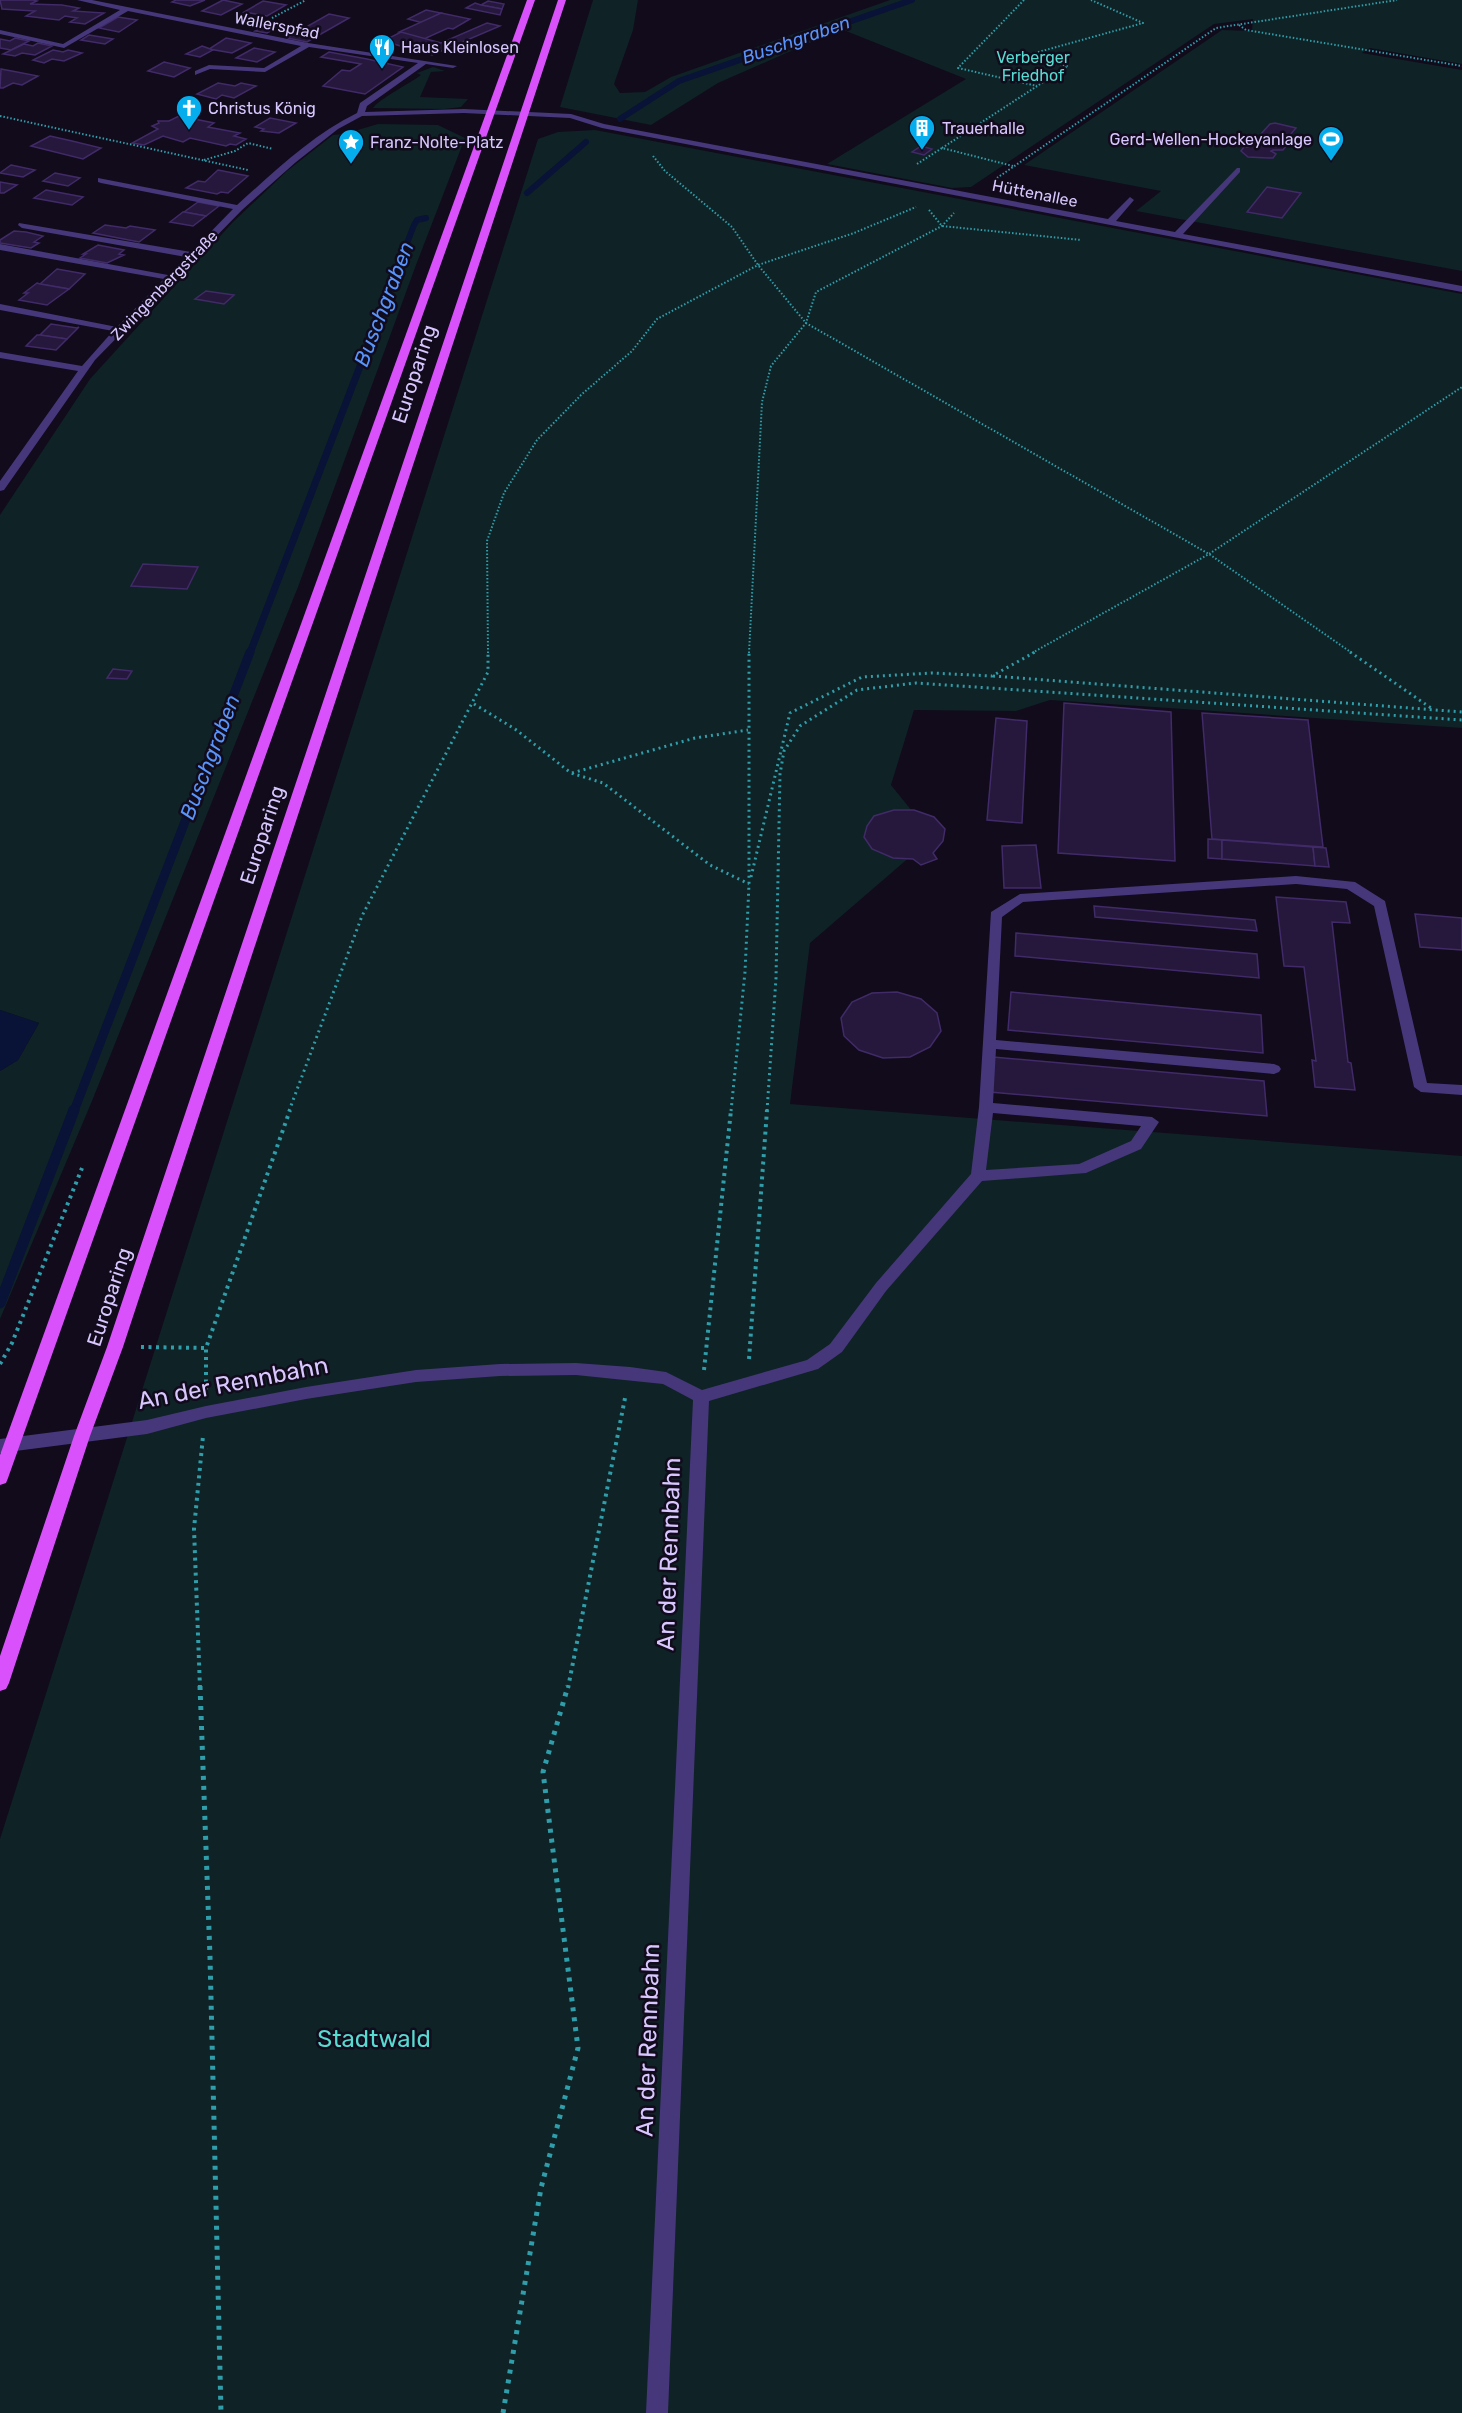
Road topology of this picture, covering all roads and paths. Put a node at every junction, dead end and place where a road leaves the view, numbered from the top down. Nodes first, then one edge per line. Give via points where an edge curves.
1 (81, 0) edge
2 (531, 0) edge
3 (562, 0) edge
4 (1024, 0) edge
5 (1090, 0) edge
6 (1397, 0) edge
7 (127, 9) junction
8 (1238, 24) junction
9 (0, 32) edge
10 (308, 45) junction
11 (423, 63) junction
12 (453, 66) dead end
13 (1462, 66) edge
14 (198, 73) dead end
15 (1038, 86) junction
16 (524, 113) junction
17 (361, 114) junction
18 (0, 116) edge
19 (489, 117) junction
20 (521, 123) junction
21 (602, 126) junction
22 (942, 148) junction
23 (300, 154) junction
24 (652, 155) dead end
25 (203, 160) junction
26 (1014, 166) junction
27 (1237, 170) dead end
28 (276, 175) junction
29 (101, 180) dead end
30 (893, 181) junction
31 (970, 196) junction
32 (1130, 200) dead end
33 (925, 205) dead end
34 (239, 208) junction
35 (1110, 222) junction
36 (22, 225) dead end
37 (1177, 235) junction
38 (0, 247) edge
39 (192, 255) junction
40 (758, 265) junction
41 (171, 278) junction
42 (1462, 289) edge
43 (0, 307) edge
44 (806, 323) junction
45 (120, 330) junction
46 (0, 355) edge
47 (85, 369) junction
48 (1462, 387) edge
49 (0, 462) edge
50 (17, 465) junction
51 (0, 489) edge
52 (1209, 554) junction
53 (992, 676) junction
54 (474, 704) junction
55 (1431, 708) junction
56 (1462, 712) edge
57 (1462, 720) edge
58 (747, 730) junction
59 (571, 773) junction
60 (749, 884) junction
61 (989, 1044) junction
62 (1274, 1069) dead end
63 (1462, 1090) edge
64 (986, 1107) junction
65 (978, 1176) junction
66 (630, 1373) junction
67 (711, 1395) junction
68 (206, 1412) junction
69 (82, 1436) junction
70 (6, 1445) edge
71 (0, 1478) edge
72 (0, 1683) edge
73 (221, 2413) edge
74 (503, 2413) edge
75 (657, 2413) edge

1 - 7 street, Wallerspfad
2 - 19 main road, Europaring
3 - 16 main road, Europaring
4 - 15 path via 958,68
5 - 15 path via 1143,23 1024,56 1068,66
6 - 8 path
7 - 9 street via 64,46
7 - 10 street, Wallerspfad
8 - 13 path via 1246,30
8 - 26 path via 1216,28
10 - 11 street, Wallerspfad
10 - 14 street via 265,70 209,67
11 - 12 street, Wallerspfad
11 - 17 street, Zwingenbergstraße via 363,105
15 - 22 path
16 - 19 street, Hüttenallee
16 - 20 main road, Europaring
16 - 21 street, Hüttenallee via 571,116
17 - 19 street, Zwingenbergstraße
17 - 23 street, Zwingenbergstraße via 334,127
18 - 25 path
19 - 20 street, Zwingenbergstraße
19 - 70 main road, Europaring
20 - 21 street, Hüttenallee
20 - 69 main road, Europaring via 115,1347
21 - 30 street, Hüttenallee
22 - 26 path
22 - 30 path
23 - 25 path via 248,143 236,151
23 - 28 street, Zwingenbergstraße
24 - 40 path via 665,171 732,227
25 - 28 path
26 - 31 path
27 - 37 street
28 - 34 street, Zwingenbergstraße
29 - 34 street
30 - 31 street, Hüttenallee
31 - 35 street, Hüttenallee
31 - 44 path via 942,226 816,292
32 - 35 street
33 - 40 path
34 - 39 street, Zwingenbergstraße
35 - 37 street, Hüttenallee
36 - 39 street
37 - 42 street, Hüttenallee
38 - 41 street
39 - 41 street, Zwingenbergstraße
40 - 44 path
40 - 54 path via 657,319 632,351 537,440 504,493 487,541 489,672
41 - 45 street, Zwingenbergstraße
43 - 45 street
44 - 52 path
44 - 58 path via 771,366 762,402
45 - 47 street, Zwingenbergstraße
46 - 47 street
47 - 50 street, Zwingenbergstraße
48 - 52 path
49 - 50 street
50 - 51 street, Zwingenbergstraße
52 - 53 path
52 - 55 path
53 - 55 path
53 - 60 path via 932,673 862,677 790,713
54 - 59 path
54 - 68 path via 362,915 207,1348
55 - 56 path
57 - 67 path via 916,683 857,690 800,726 784,751 780,774 776,978 748,1363
58 - 59 path via 695,738
58 - 60 path
59 - 60 path via 603,783 710,865
60 - 67 path
61 - 62 street
61 - 63 street via 996,915 1020,898 1296,880 1350,885 1380,903 1421,1087
61 - 64 street
64 - 65 street
64 - 65 street via 1152,1122 1136,1145 1081,1169
65 - 67 street via 880,1287 836,1348 812,1365
66 - 67 street, An der Rennbahn via 666,1378
66 - 68 street, An der Rennbahn via 500,1370 416,1377
66 - 74 path via 573,1669 543,1772 578,2048 541,2188
67 - 75 street, An der Rennbahn
68 - 69 street, An der Rennbahn via 147,1427
68 - 73 path via 194,1528
69 - 70 street, An der Rennbahn
69 - 72 main road, Europaring
70 - 71 main road, Europaring

